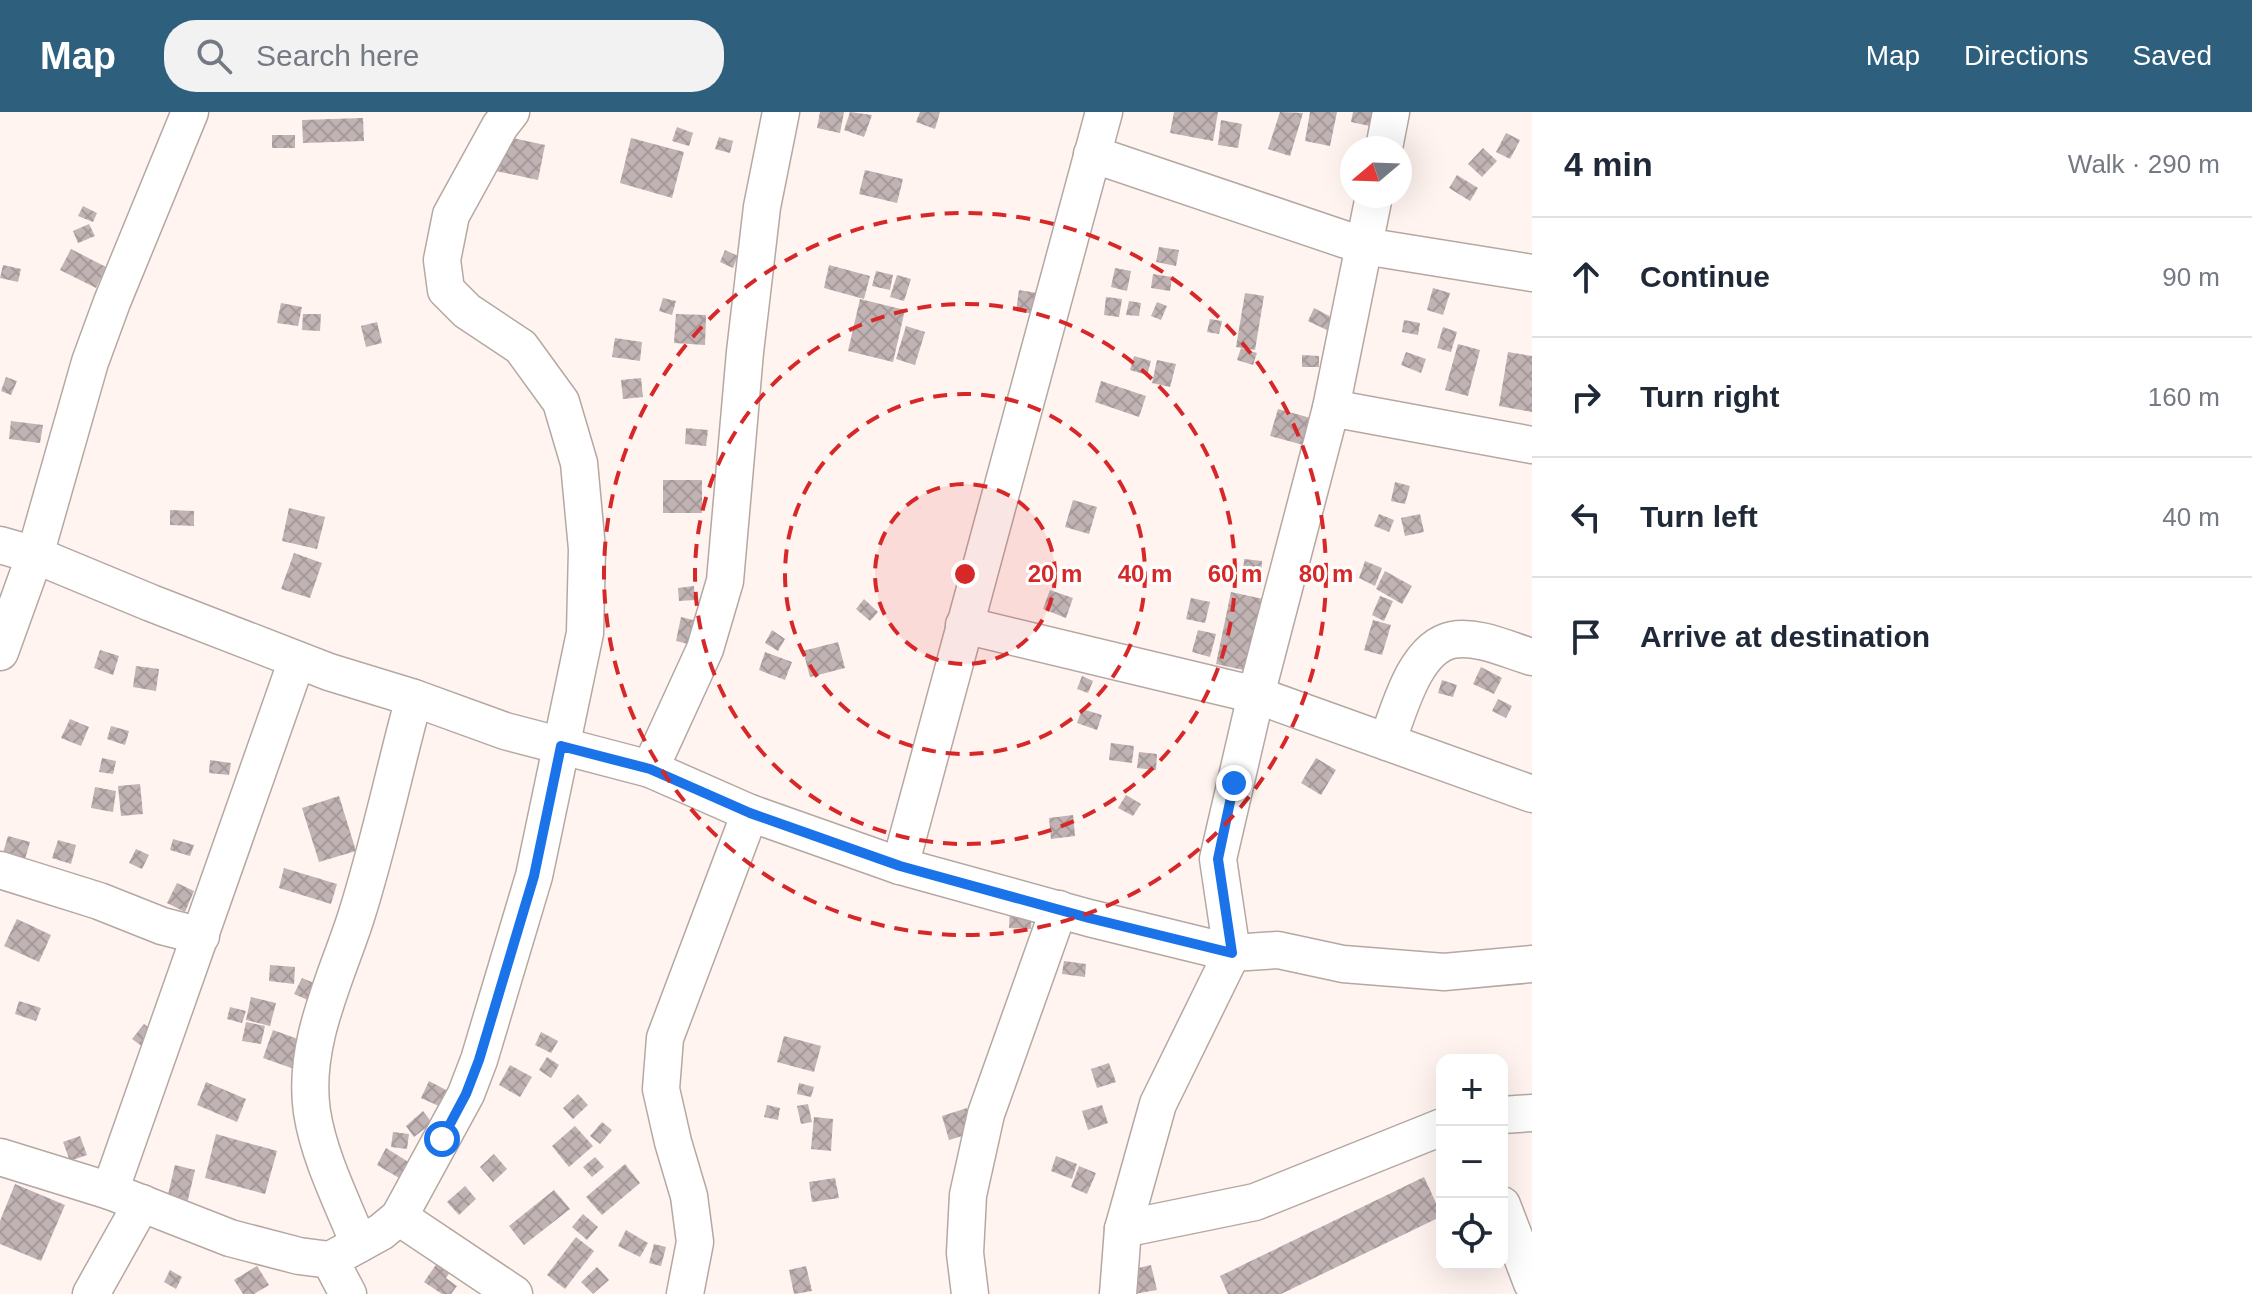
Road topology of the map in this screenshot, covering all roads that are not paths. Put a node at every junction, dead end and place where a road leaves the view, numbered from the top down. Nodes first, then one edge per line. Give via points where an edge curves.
1 (190, 112) edge
2 (511, 112) edge
3 (781, 112) edge
4 (1104, 112) edge
5 (1391, 112) edge
6 (1386, 136) edge
7 (1092, 154) junction
8 (1372, 208) edge
9 (1364, 246) junction
10 (1532, 273) edge
11 (1331, 408) junction
12 (1532, 445) edge
13 (0, 545) edge
14 (35, 555) junction
15 (964, 625) junction
16 (0, 652) edge
17 (1532, 657) edge
18 (297, 660) junction
19 (1256, 695) junction
20 (414, 698) junction
21 (1387, 742) junction
22 (561, 746) junction
23 (650, 769) junction
24 (1532, 794) edge
25 (750, 813) junction
26 (900, 866) junction
27 (0, 870) edge
28 (1059, 909) junction
29 (201, 936) junction
30 (1232, 953) junction
31 (1532, 964) edge
32 (1532, 1113) edge
33 (1508, 1115) edge
34 (1436, 1129) edge
35 (0, 1157) edge
36 (126, 1197) junction
37 (399, 1217) junction
38 (1508, 1221) edge
39 (1123, 1229) junction
40 (344, 1252) junction
41 (1532, 1283) edge
42 (91, 1294) edge
43 (348, 1294) edge
44 (514, 1294) edge
45 (685, 1294) edge
46 (970, 1294) edge
47 (1118, 1294) edge

1 - 14 street via 90,362
2 - 22 street via 451,215 442,260 446,290 467,311 521,347 561,402 579,463 587,549 585,633
3 - 23 street via 762,207 725,581 705,649
4 - 7 street
5 - 6 street
7 - 9 street
7 - 15 street
8 - 9 street
9 - 10 street
9 - 11 street
11 - 12 street
11 - 19 street
13 - 14 street
14 - 16 street
14 - 18 street
15 - 19 street
15 - 26 street
17 - 21 street via 1476,641 1451,640 1425,657
18 - 20 street
18 - 29 street
19 - 21 street
19 - 30 street via 1218,859
20 - 22 street
20 - 40 street via 356,917 321,1016 311,1074 312,1111
21 - 24 street
22 - 23 street
22 - 37 street via 534,876 479,1060
23 - 25 street
25 - 26 street
25 - 45 street via 665,1038 661,1089 689,1196 695,1242
26 - 28 street
27 - 29 street
28 - 30 street
28 - 46 street via 986,1114 968,1195 965,1253
29 - 36 street
30 - 31 street via 1278,950 1343,964 1444,972
30 - 39 street via 1158,1104
32 - 33 street
34 - 39 street via 1255,1202
35 - 36 street
36 - 40 street via 230,1238 299,1256
36 - 42 street
37 - 40 street
37 - 44 street
38 - 41 street
39 - 47 street
40 - 43 street

